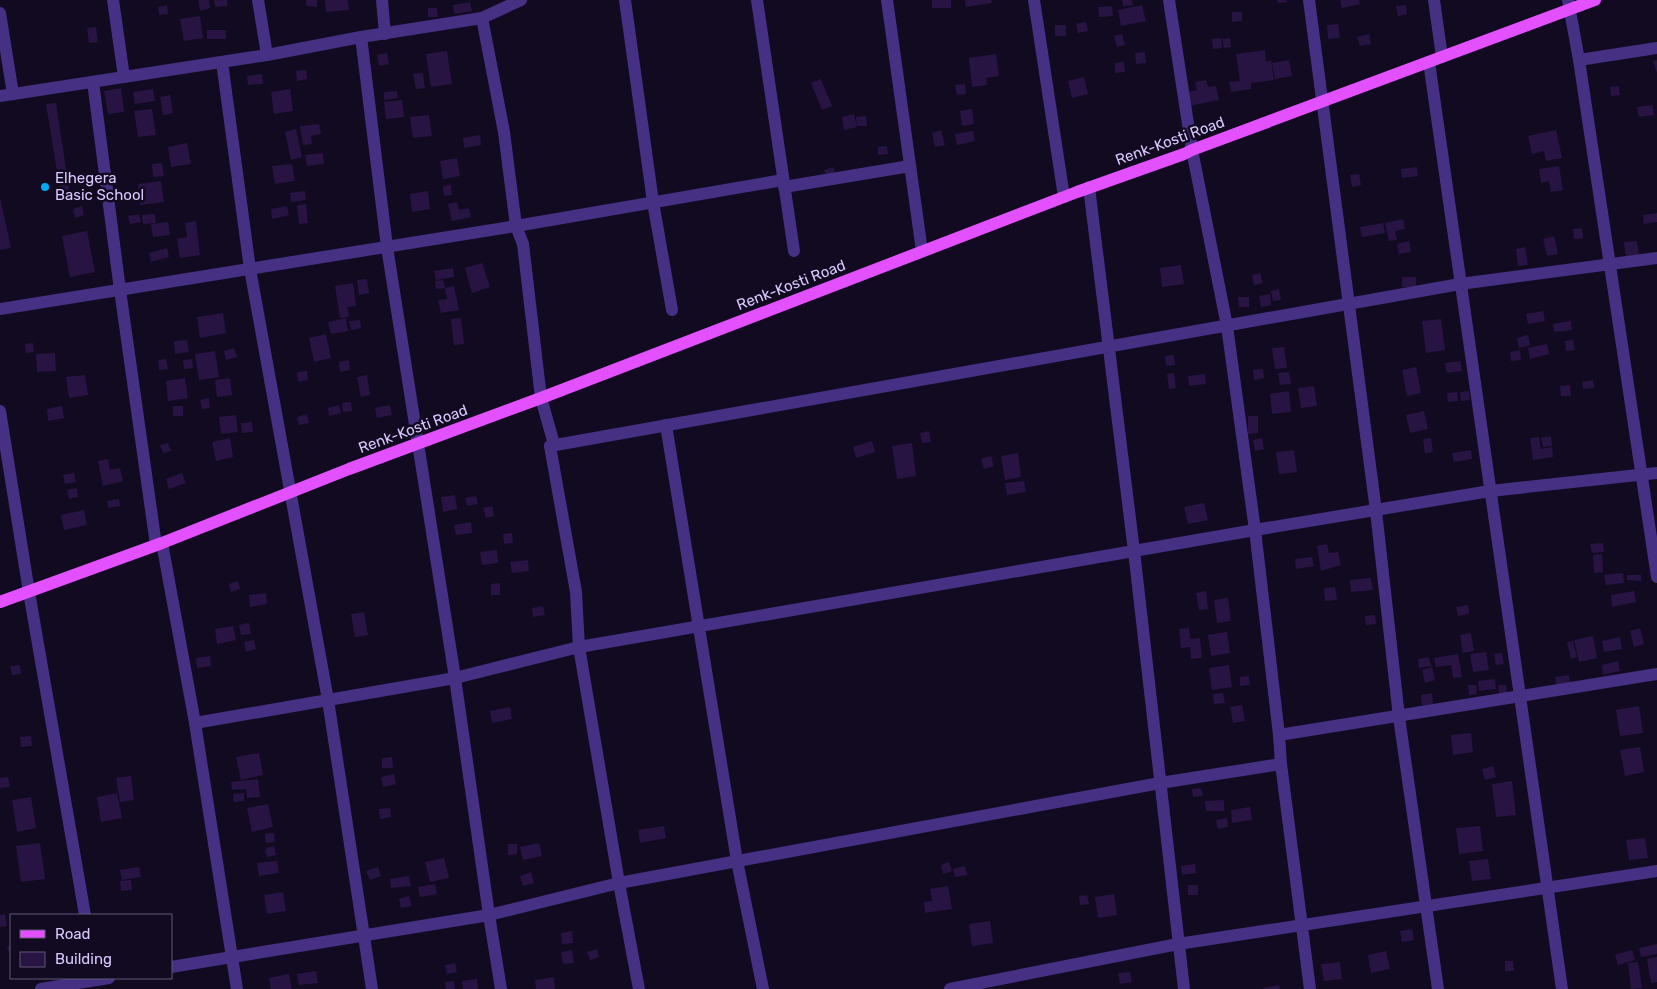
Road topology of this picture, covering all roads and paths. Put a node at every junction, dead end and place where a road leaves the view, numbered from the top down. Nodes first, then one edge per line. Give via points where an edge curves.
1 (114, 0) edge
2 (258, 0) edge
3 (382, 0) edge
4 (521, 0) edge
5 (625, 0) edge
6 (757, 0) edge
7 (887, 0) edge
8 (1034, 0) edge
9 (1169, 0) edge
10 (1308, 0) edge
11 (1434, 0) edge
12 (1595, 0) edge
13 (1568, 5) edge
14 (0, 12) edge
15 (482, 18) junction
16 (385, 34) junction
17 (361, 38) junction
18 (1657, 48) edge
19 (267, 55) junction
20 (1442, 57) junction
21 (1579, 60) junction
22 (222, 62) junction
23 (1429, 62) junction
24 (124, 77) junction
25 (93, 82) junction
26 (13, 94) junction
27 (0, 96) edge
28 (1323, 102) junction
29 (1192, 150) junction
30 (910, 166) junction
31 (784, 184) junction
32 (1089, 187) junction
33 (1064, 196) junction
34 (653, 202) junction
35 (516, 226) junction
36 (387, 247) junction
37 (794, 251) dead end
38 (922, 251) junction
39 (1657, 258) edge
40 (1610, 265) junction
41 (250, 269) junction
42 (1460, 284) junction
43 (120, 290) junction
44 (1349, 304) junction
45 (0, 309) edge
46 (672, 310) dead end
47 (1227, 326) junction
48 (1109, 346) junction
49 (542, 398) junction
50 (0, 412) edge
51 (666, 425) junction
52 (418, 445) junction
53 (550, 446) junction
54 (1657, 473) edge
55 (1641, 476) junction
56 (290, 492) junction
57 (1490, 492) junction
58 (1376, 511) junction
59 (1255, 530) junction
60 (159, 544) junction
61 (1134, 551) junction
62 (1657, 577) edge
63 (29, 592) junction
64 (0, 602) edge
65 (700, 626) junction
66 (579, 647) junction
67 (1657, 674) edge
68 (455, 678) junction
69 (1519, 698) junction
70 (328, 700) junction
71 (1399, 717) junction
72 (195, 722) junction
73 (1279, 735) junction
74 (1281, 764) junction
75 (1160, 783) junction
76 (737, 861) junction
77 (1657, 871) edge
78 (619, 883) junction
79 (1547, 888) junction
80 (1427, 906) junction
81 (85, 914) edge
82 (489, 915) junction
83 (1302, 924) junction
84 (364, 935) junction
85 (1178, 944) junction
86 (232, 957) junction
87 (172, 967) edge
88 (100, 981) edge
89 (41, 989) edge
90 (237, 989) edge
91 (372, 989) edge
92 (501, 989) edge
93 (639, 989) edge
94 (763, 989) edge
95 (950, 989) edge
96 (1184, 989) edge
97 (1310, 989) edge
98 (1438, 989) edge
99 (1562, 989) edge

1 - 24 street
2 - 19 street
3 - 16 street
4 - 15 street
5 - 34 street
6 - 31 street
7 - 30 street
8 - 33 street
9 - 29 street
10 - 28 street
11 - 20 street
12 - 13 main road, Renk-Kosti Road
13 - 20 main road, Renk-Kosti Road
13 - 21 street
14 - 26 street
15 - 16 street
15 - 35 street via 504,132
16 - 17 street
17 - 19 street
17 - 36 street
18 - 21 street
19 - 22 street
20 - 23 main road, Renk-Kosti Road
21 - 40 street
22 - 24 street
22 - 41 street
23 - 28 main road, Renk-Kosti Road
23 - 42 street
24 - 25 street
25 - 26 street
25 - 43 street
26 - 27 street
28 - 29 main road, Renk-Kosti Road
28 - 44 street
29 - 32 main road, Renk-Kosti Road
29 - 47 street
30 - 31 street
30 - 38 street
31 - 34 street
31 - 37 street
32 - 33 main road, Renk-Kosti Road
32 - 48 street
33 - 38 main road, Renk-Kosti Road
34 - 35 street
34 - 46 street
35 - 36 street
35 - 49 street via 523,244
36 - 41 street
36 - 52 street
38 - 49 main road, Renk-Kosti Road
39 - 40 street
40 - 42 street
40 - 55 street
41 - 43 street
41 - 56 street
42 - 44 street
42 - 57 street
43 - 45 street
43 - 60 street
44 - 47 street
44 - 58 street
47 - 48 street
47 - 59 street
48 - 51 street
48 - 61 street
49 - 52 main road, Renk-Kosti Road
49 - 53 street via 554,444
50 - 63 street
51 - 53 street
51 - 65 street
52 - 56 main road, Renk-Kosti Road
52 - 68 street
53 - 66 street via 576,592
54 - 55 street
55 - 57 street
55 - 62 street
56 - 60 main road, Renk-Kosti Road
56 - 70 street
57 - 58 street
57 - 69 street
58 - 59 street
58 - 71 street
59 - 61 street
59 - 73 street
60 - 63 main road, Renk-Kosti Road
60 - 72 street
61 - 65 street
61 - 75 street
63 - 64 main road, Renk-Kosti Road
63 - 81 street
65 - 66 street
65 - 76 street
66 - 68 street
66 - 78 street
67 - 69 street
68 - 70 street
68 - 82 street
69 - 71 street
69 - 79 street
70 - 72 street
70 - 84 street
71 - 73 street
71 - 80 street
72 - 86 street
73 - 74 street
74 - 75 street
74 - 83 street
75 - 76 street
75 - 85 street
76 - 78 street
76 - 94 street
77 - 79 street
78 - 82 street
78 - 93 street
79 - 80 street
79 - 99 street
80 - 83 street
80 - 98 street
82 - 84 street
82 - 92 street
83 - 85 street
83 - 97 street
84 - 86 street
84 - 91 street
85 - 95 street
85 - 96 street
86 - 87 street
86 - 90 street
88 - 89 street

